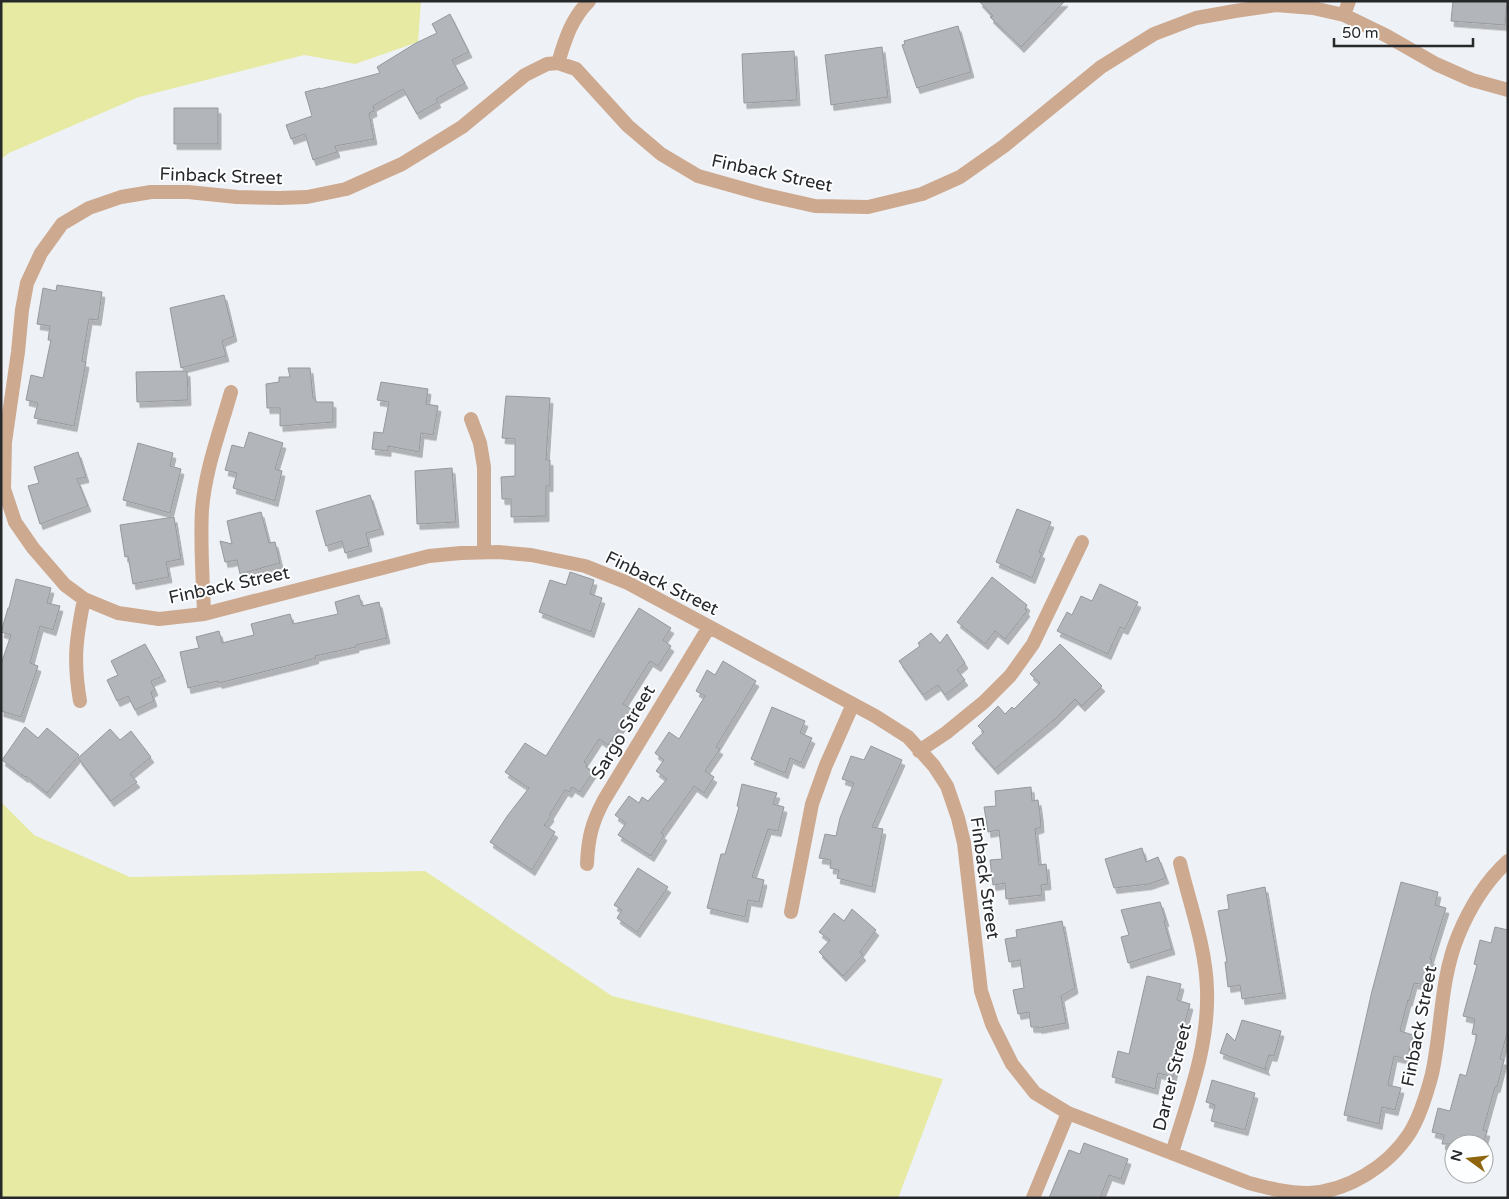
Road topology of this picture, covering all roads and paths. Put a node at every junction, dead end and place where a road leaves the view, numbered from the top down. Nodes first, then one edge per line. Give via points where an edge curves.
1 (589, 1) edge
2 (1349, 1) edge
3 (1235, 6) edge
4 (1344, 15) junction
5 (558, 63) junction
6 (1508, 90) edge
7 (231, 392) dead end
8 (471, 419) dead end
9 (1082, 542) dead end
10 (484, 552) junction
11 (84, 599) junction
12 (204, 614) junction
13 (709, 627) junction
14 (80, 701) dead end
15 (853, 704) junction
16 (919, 751) junction
17 (1508, 862) edge
18 (587, 864) dead end
19 (1180, 864) dead end
20 (791, 912) dead end
21 (1068, 1113) junction
22 (1172, 1153) junction
23 (1033, 1198) edge

1 - 5 street via 567,33
2 - 4 street
3 - 4 street, Finback Street via 1313,8
3 - 5 street, Finback Street via 1154,34 1100,67 1004,146 960,177 922,194 868,208 815,206 698,176 661,154 628,126 576,70
4 - 6 street, Finback Street via 1436,64 1472,80
5 - 11 street, Finback Street via 547,64 525,75 462,127 402,164 346,189 307,197 280,198 151,192 121,197 89,208 62,224 41,253 27,283 5,442 4,489 15,522 33,548 65,584
7 - 12 street via 208,472 202,509
8 - 10 street via 484,467
9 - 16 street via 1033,644 1010,676 984,702
10 - 12 street, Finback Street via 428,556
10 - 13 street, Finback Street via 531,556 584,566 628,583
11 - 12 street, Finback Street via 118,613 159,619
11 - 14 street via 75,652
13 - 15 street, Finback Street
13 - 18 street, Sargo Street via 594,817 588,839
15 - 16 street, Finback Street via 908,738
15 - 20 street via 812,804
16 - 21 street, Finback Street via 947,786 958,818 964,843 981,991 992,1024 1012,1064 1035,1093
17 - 22 street, Finback Street via 1494,874 1458,937 1446,975 1432,1074 1409,1133 1392,1155 1366,1175 1338,1188 1309,1193 1277,1191 1248,1183
19 - 22 street, Darter Street via 1202,952 1207,990 1204,1039
21 - 22 street, Finback Street
21 - 23 street

